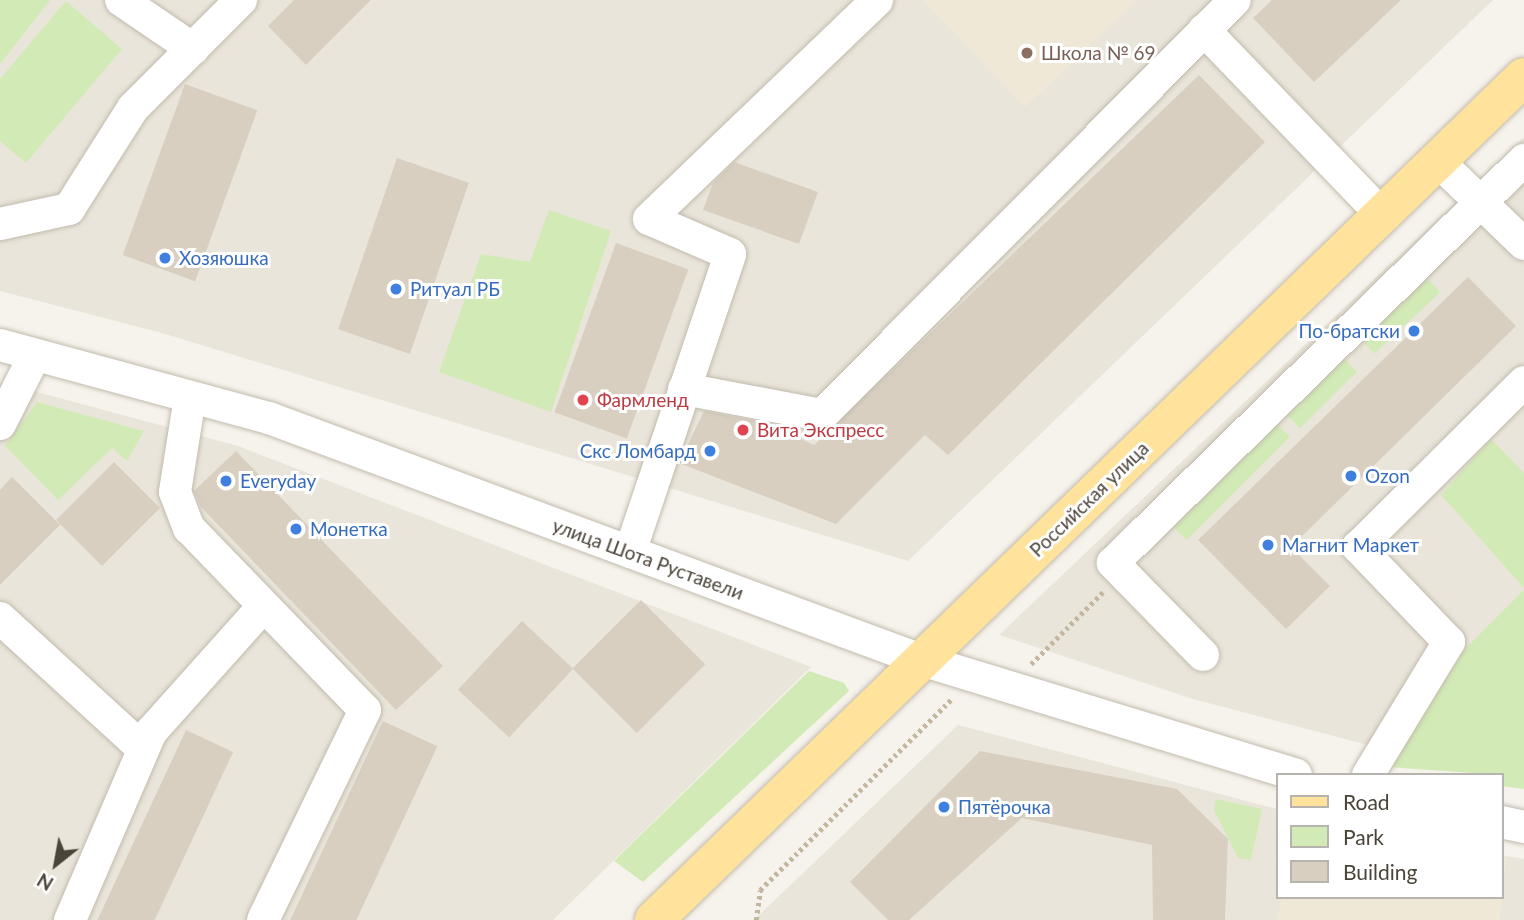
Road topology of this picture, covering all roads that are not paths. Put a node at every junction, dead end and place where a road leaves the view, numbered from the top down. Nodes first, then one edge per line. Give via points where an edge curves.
1 (121, 0) edge
2 (242, 0) edge
3 (877, 0) edge
4 (1235, 0) edge
5 (1204, 30) junction
6 (193, 49) junction
7 (1524, 77) edge
8 (1524, 160) edge
9 (1439, 162) junction
10 (1482, 201) junction
11 (1383, 216) junction
12 (0, 224) edge
13 (1524, 244) edge
14 (0, 345) edge
15 (35, 355) junction
16 (1524, 382) edge
17 (684, 389) junction
18 (190, 397) junction
19 (0, 424) edge
20 (630, 552) junction
21 (261, 609) junction
22 (0, 618) edge
23 (1203, 655) dead end
24 (921, 660) junction
25 (143, 749) junction
26 (1289, 773) edge
27 (1369, 773) edge
28 (1503, 822) edge
29 (1524, 827) edge
30 (70, 920) edge
31 (263, 920) edge
32 (654, 920) edge

1 - 6 street
2 - 6 street
3 - 17 street via 649,219 730,254
4 - 5 street
5 - 11 street
5 - 17 street via 822,415
6 - 12 street via 133,108 69,209
7 - 9 main road, Российская улица
8 - 10 street
9 - 10 street
9 - 11 main road, Российская улица
10 - 13 street
10 - 23 street via 1112,563
11 - 24 main road, Российская улица
14 - 15 street, улица Шота Руставели
15 - 18 street, улица Шота Руставели
15 - 19 street
16 - 27 street via 1358,547 1449,642
17 - 20 street
18 - 20 street, улица Шота Руставели via 269,418
18 - 21 street via 175,492 189,528
20 - 24 street, улица Шота Руставели
21 - 25 street via 151,732
21 - 31 street via 365,710
22 - 25 street
24 - 26 street, улица Шота Руставели
24 - 32 main road, Российская улица
25 - 30 street
28 - 29 street

